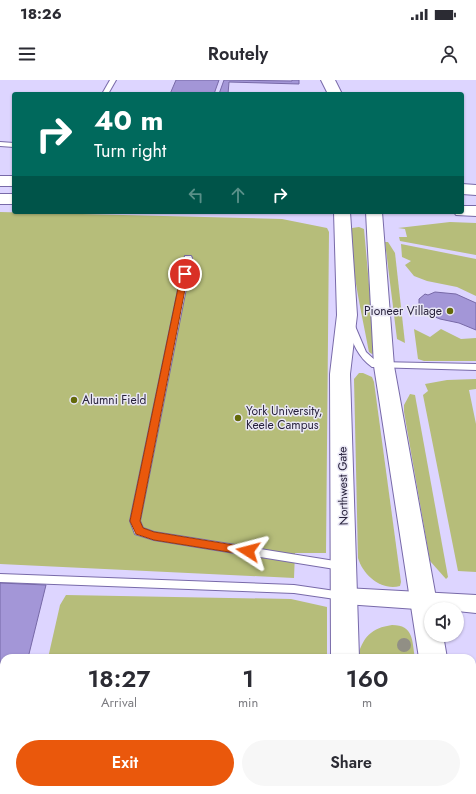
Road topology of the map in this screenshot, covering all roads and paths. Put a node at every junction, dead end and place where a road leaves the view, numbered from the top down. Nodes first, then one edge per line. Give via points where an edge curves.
1 (113, 80) edge
2 (328, 80) edge
3 (106, 92) edge
4 (334, 92) edge
5 (0, 144) edge
6 (12, 145) edge
7 (0, 181) edge
8 (12, 181) edge
9 (464, 189) edge
10 (476, 190) edge
11 (0, 199) edge
12 (12, 199) edge
13 (464, 211) edge
14 (476, 211) edge
15 (342, 214) edge
16 (374, 214) edge
17 (188, 258) dead end
18 (347, 315) junction
19 (384, 366) junction
20 (476, 367) edge
21 (344, 566) junction
22 (0, 578) edge
23 (345, 596) junction
24 (424, 602) joint
25 (464, 604) edge
26 (476, 604) edge
27 (430, 642) edge
28 (345, 654) edge
29 (432, 654) edge

1 - 3 lane
2 - 4 street
5 - 6 lane
7 - 8 street
9 - 10 street
11 - 12 street
13 - 14 street
15 - 18 street, Northwest Gate
16 - 19 street
17 - 21 lane via 135,521 139,531 154,536
18 - 19 lane, Northwest Gate via 356,341 367,360
18 - 21 street, Northwest Gate via 340,374
19 - 20 lane
19 - 24 street
21 - 23 street, Northwest Gate
22 - 23 lane via 294,589
23 - 24 street
23 - 28 street, Northwest Gate
25 - 26 street
27 - 29 street

